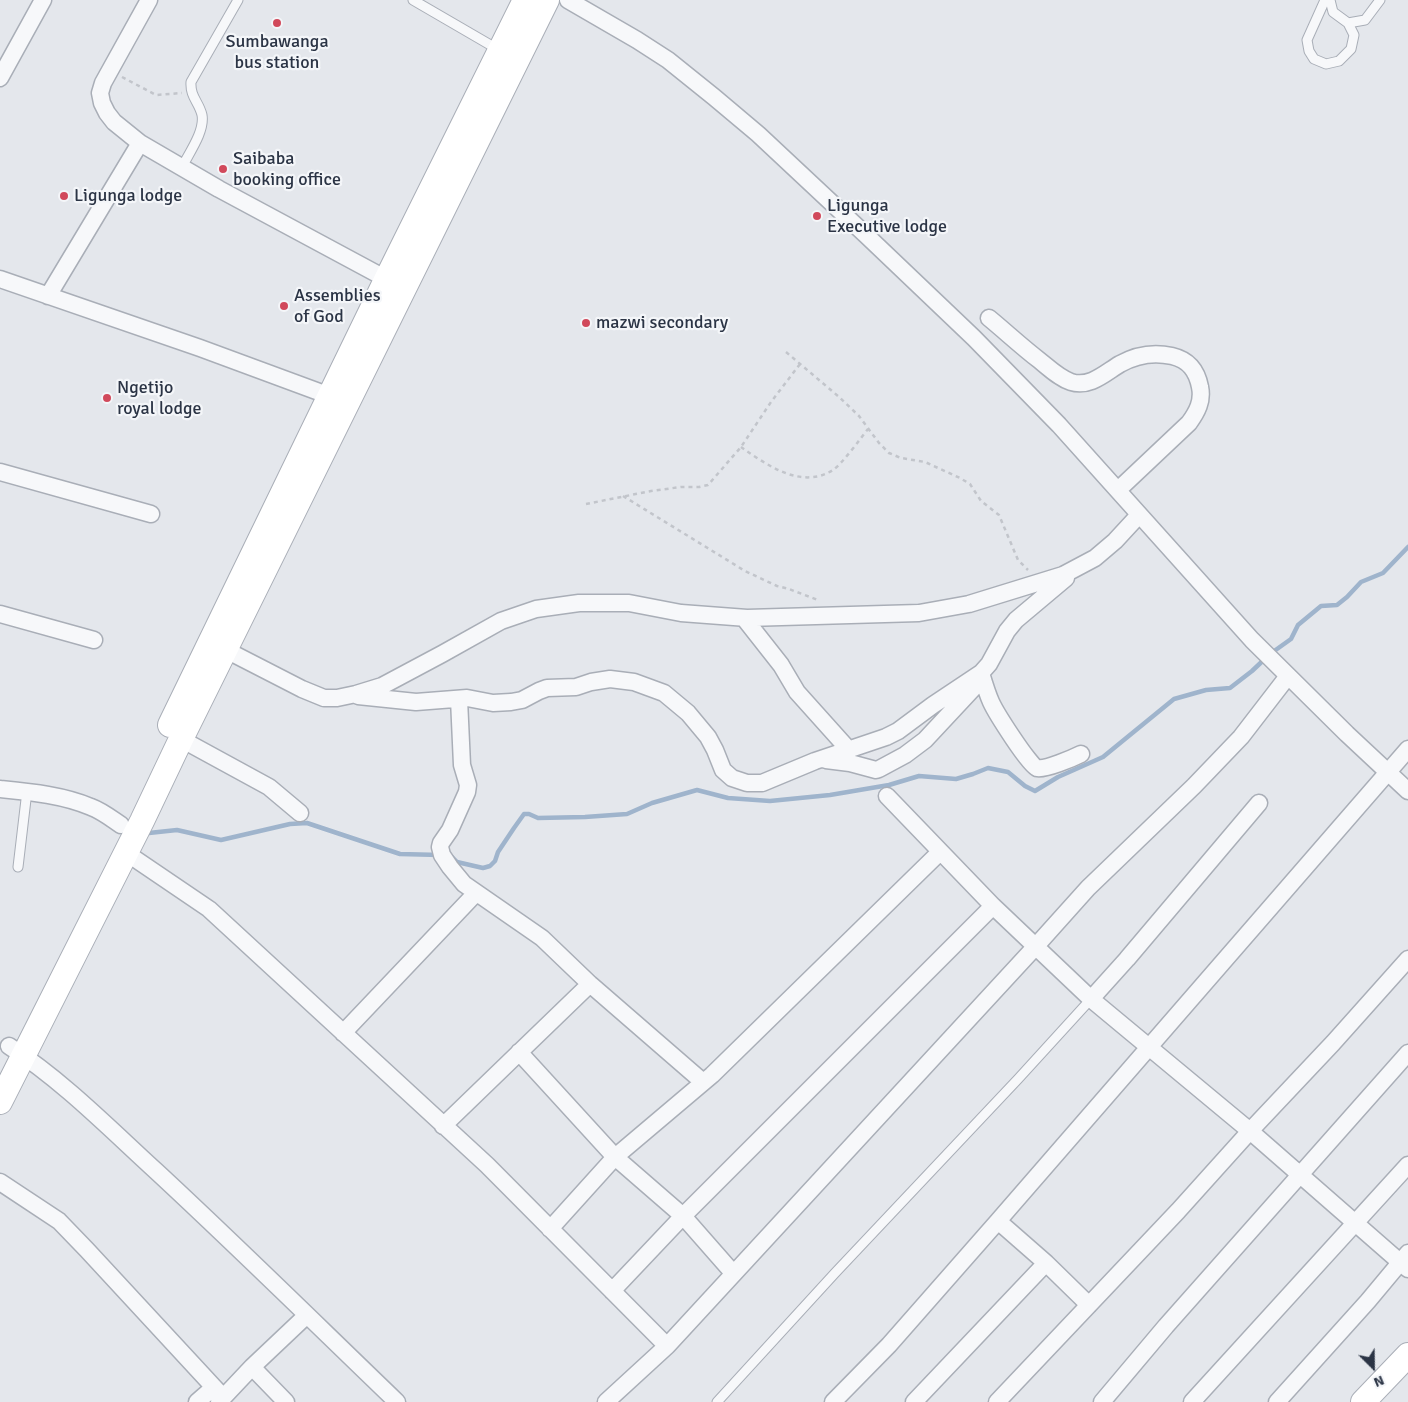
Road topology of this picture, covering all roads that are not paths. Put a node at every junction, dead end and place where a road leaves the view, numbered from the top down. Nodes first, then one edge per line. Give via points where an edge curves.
1 (43, 0) edge
2 (149, 0) edge
3 (238, 0) edge
4 (413, 0) edge
5 (525, 0) edge
6 (547, 0) edge
7 (563, 0) edge
8 (568, 0) edge
9 (1325, 0) edge
10 (1330, 0) edge
11 (1380, 0) edge
12 (1348, 23) junction
13 (500, 51) junction
14 (0, 78) edge
15 (140, 143) junction
16 (182, 167) junction
17 (0, 279) edge
18 (396, 284) junction
19 (48, 296) junction
20 (989, 318) dead end
21 (330, 396) junction
22 (0, 472) edge
23 (1118, 490) junction
24 (151, 514) dead end
25 (1139, 515) junction
26 (1081, 566) junction
27 (0, 614) edge
28 (744, 618) junction
29 (94, 640) dead end
30 (226, 650) junction
31 (982, 676) junction
32 (1288, 676) junction
33 (350, 695) junction
34 (459, 699) junction
35 (181, 739) junction
36 (849, 750) junction
37 (1408, 750) edge
38 (1081, 754) dead end
39 (822, 759) junction
40 (1388, 772) junction
41 (0, 789) edge
42 (27, 791) junction
43 (1408, 791) edge
44 (887, 796) dead end
45 (1260, 803) dead end
46 (300, 813) dead end
47 (121, 825) junction
48 (125, 852) junction
49 (940, 852) junction
50 (18, 867) dead end
51 (476, 893) junction
52 (993, 906) junction
53 (1036, 946) junction
54 (1408, 959) edge
55 (590, 984) junction
56 (1091, 999) junction
57 (343, 1033) junction
58 (1150, 1047) junction
59 (519, 1052) junction
60 (1408, 1053) edge
61 (11, 1055) edge
62 (703, 1082) junction
63 (0, 1102) edge
64 (444, 1126) junction
65 (1250, 1131) junction
66 (615, 1157) junction
67 (1408, 1165) edge
68 (1300, 1175) junction
69 (0, 1182) edge
70 (683, 1216) junction
71 (998, 1221) junction
72 (1355, 1224) junction
73 (550, 1229) junction
74 (1405, 1262) edge
75 (1046, 1263) junction
76 (733, 1273) junction
77 (612, 1291) junction
78 (1089, 1304) junction
79 (307, 1315) junction
80 (666, 1346) junction
81 (1408, 1355) edge
82 (252, 1367) junction
83 (218, 1396) edge
84 (197, 1402) edge
85 (286, 1402) edge
86 (397, 1402) edge
87 (606, 1402) edge
88 (717, 1402) edge
89 (833, 1402) edge
90 (914, 1402) edge
91 (997, 1402) edge
92 (1102, 1402) edge
93 (1192, 1402) edge
94 (1276, 1402) edge
95 (1363, 1402) edge

1 - 14 street
2 - 15 street via 100,93 102,103 114,122
3 - 16 lane via 191,82 191,92 202,117 200,133
4 - 13 lane
5 - 13 main road
6 - 18 main road
7 - 8 street
8 - 23 street via 668,60 758,134 974,338
9 - 12 lane via 1307,40 1314,59 1326,64 1339,61 1351,49 1354,35
10 - 12 lane via 1333,12
11 - 12 lane via 1365,20
13 - 18 main road
15 - 16 street
15 - 19 street
16 - 18 street
17 - 19 street
18 - 21 main road
18 - 30 main road via 347,403
19 - 21 street
20 - 23 street via 1049,369 1072,382 1096,379 1121,364 1148,354 1180,358 1191,365 1201,390 1197,412
21 - 47 main road
22 - 24 street
23 - 25 street
25 - 26 street via 1115,541
25 - 32 street
26 - 28 street via 1043,582 969,604 919,614
26 - 31 street via 1016,620
27 - 29 street
28 - 33 street via 681,613 628,603 579,603 536,609 501,621 382,686
28 - 36 street via 797,692
30 - 33 street via 324,698
30 - 35 main road
31 - 36 street via 933,705 898,731
31 - 38 street via 991,703 1036,767 1052,765
31 - 39 street via 925,740 879,769
32 - 40 street
32 - 53 street via 1241,737 1088,888
33 - 34 street via 416,702
34 - 39 street via 512,702 547,688 576,687 610,679 634,682 664,693 688,713 708,737 723,770 732,778 747,783 762,782
34 - 51 street via 462,765 468,785 440,847 450,867
35 - 46 street via 269,787
35 - 48 main road
36 - 39 street
37 - 40 street
40 - 43 street
40 - 58 street
41 - 42 street
42 - 47 street via 92,807
42 - 50 lane
44 - 49 street
45 - 56 street
47 - 61 main road
48 - 57 street via 209,909
48 - 61 main road
49 - 52 street
49 - 62 street
51 - 55 street via 542,938
51 - 57 street
52 - 53 street
52 - 70 street
53 - 56 street
53 - 76 street
54 - 65 street
55 - 59 street
55 - 62 street
56 - 58 street
56 - 88 lane
57 - 64 street
58 - 65 street
58 - 71 street
59 - 64 street
59 - 66 street
60 - 68 street
61 - 63 main road
61 - 79 street via 50,1075
62 - 66 street
64 - 73 street
65 - 68 street
65 - 78 street
66 - 70 street
66 - 73 street
67 - 72 street
68 - 72 street
68 - 92 street
69 - 83 street via 59,1221
70 - 76 street
70 - 77 street
71 - 75 street
71 - 89 street via 889,1345
72 - 74 street
72 - 93 street
73 - 77 street
74 - 94 street
75 - 78 street
75 - 90 street
76 - 80 street
77 - 80 street
78 - 91 street
79 - 82 street
79 - 86 street
80 - 87 street
81 - 95 main road
82 - 83 street
82 - 85 street
83 - 84 street

